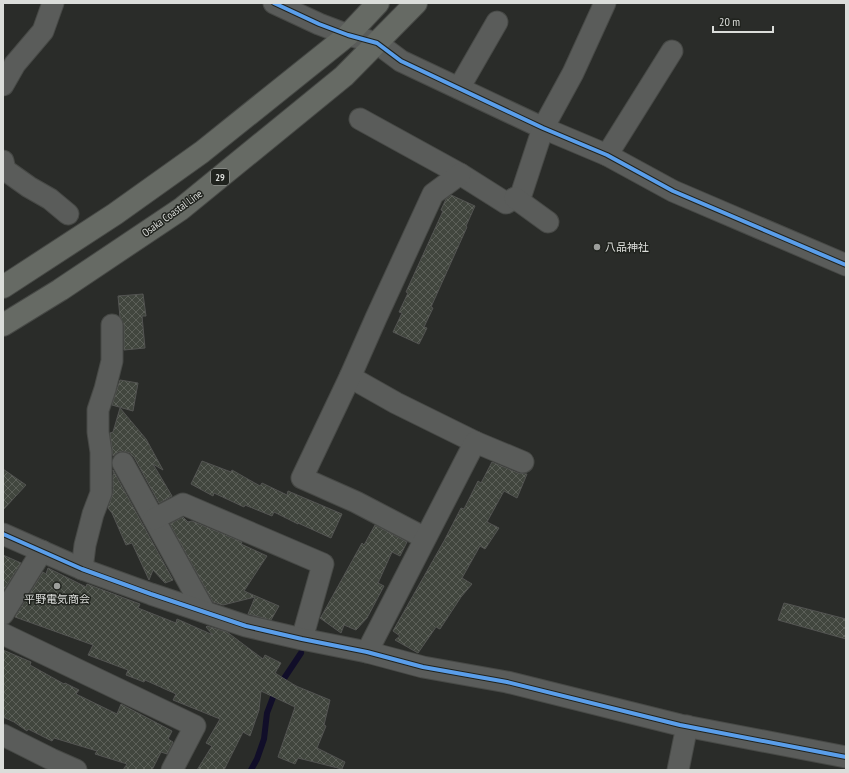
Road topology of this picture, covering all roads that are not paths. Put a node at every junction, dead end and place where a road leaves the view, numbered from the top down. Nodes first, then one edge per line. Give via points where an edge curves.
1 (53, 3) edge
2 (274, 3) edge
3 (378, 3) edge
4 (416, 3) edge
5 (605, 3) edge
6 (497, 22) dead end
7 (348, 35) junction
8 (377, 43) junction
9 (672, 51) dead end
10 (3, 85) edge
11 (459, 88) junction
12 (360, 119) dead end
13 (543, 128) junction
14 (607, 155) junction
15 (3, 161) edge
16 (460, 174) junction
17 (515, 198) junction
18 (68, 214) dead end
19 (548, 222) dead end
20 (846, 265) edge
21 (3, 287) edge
22 (3, 325) edge
23 (112, 325) dead end
24 (350, 377) junction
25 (474, 442) junction
26 (523, 462) dead end
27 (123, 463) dead end
28 (154, 519) junction
29 (3, 534) edge
30 (425, 538) junction
31 (42, 551) junction
32 (82, 569) junction
33 (205, 612) junction
34 (3, 614) edge
35 (3, 634) edge
36 (302, 639) junction
37 (366, 652) junction
38 (687, 726) junction
39 (3, 735) edge
40 (846, 757) edge
41 (49, 765) edge
42 (76, 770) edge
43 (172, 770) edge
44 (678, 770) edge

1 - 10 street via 43,31 15,64
2 - 7 street
3 - 7 main road
4 - 8 main road, Osaka Coastal Line / 29
5 - 13 street via 573,73
6 - 11 street
7 - 8 street
7 - 21 main road via 202,152 115,214
8 - 11 street via 395,58
8 - 22 main road, Osaka Coastal Line / 29 via 344,76 181,209
9 - 14 street
11 - 13 street
12 - 16 street
13 - 14 street
13 - 17 street via 521,195
14 - 20 street via 673,191
15 - 18 street via 6,170
16 - 17 street via 506,203
16 - 24 street via 433,194
17 - 19 street
23 - 32 street via 112,361 98,410 100,493 85,545
24 - 25 street
24 - 30 street via 302,478 356,502
25 - 26 street
25 - 30 street
27 - 28 street
28 - 33 street
28 - 36 street via 183,504 323,564
29 - 31 street
30 - 37 street
31 - 32 street
31 - 34 street
32 - 33 street
33 - 36 street via 246,626
35 - 43 street via 195,726
36 - 37 street
37 - 38 street via 423,667 507,682
38 - 40 street
38 - 44 street
39 - 41 street
41 - 42 street

